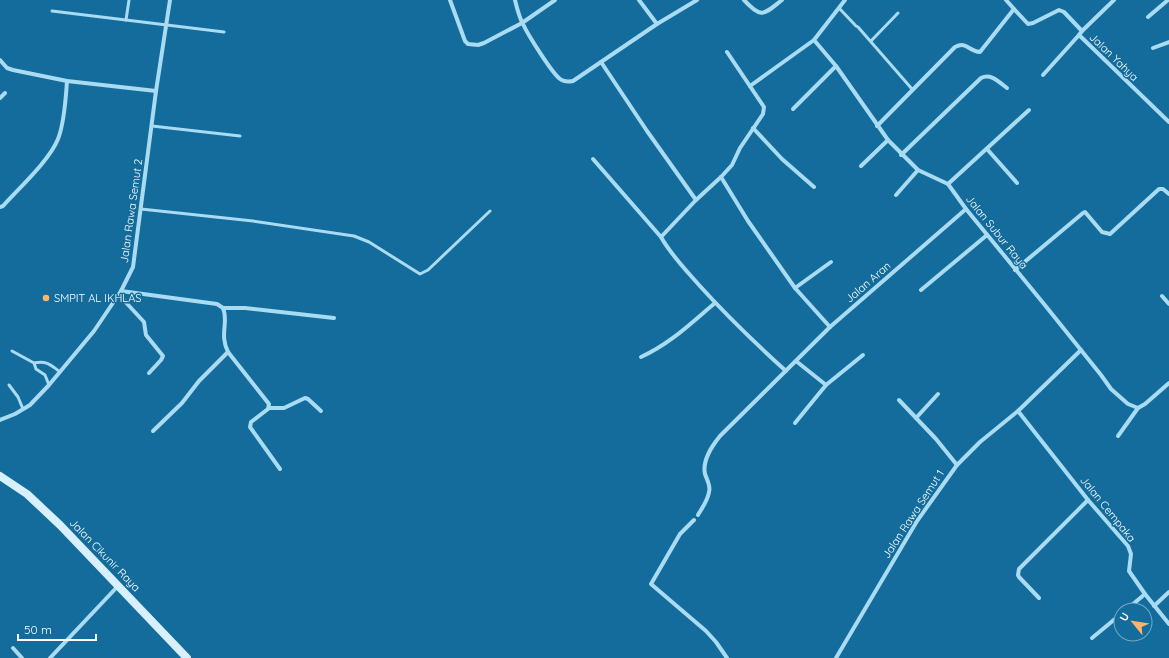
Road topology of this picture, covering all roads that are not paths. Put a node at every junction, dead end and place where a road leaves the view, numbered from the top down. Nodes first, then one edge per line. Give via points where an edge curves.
1 (129, 0) edge
2 (170, 0) edge
3 (450, 0) edge
4 (515, 0) edge
5 (555, 0) edge
6 (639, 0) edge
7 (696, 0) edge
8 (744, 0) edge
9 (782, 0) edge
10 (845, 0) edge
11 (1006, 0) edge
12 (1114, 0) edge
13 (1168, 0) edge
14 (839, 8) junction
15 (1014, 9) junction
16 (52, 11) dead end
17 (898, 13) dead end
18 (1148, 18) dead end
19 (126, 20) junction
20 (522, 23) junction
21 (657, 24) junction
22 (167, 25) junction
23 (224, 32) dead end
24 (1080, 33) junction
25 (814, 40) junction
26 (871, 41) junction
27 (1169, 42) edge
28 (1153, 48) dead end
29 (727, 52) dead end
30 (0, 60) edge
31 (601, 62) junction
32 (836, 66) junction
33 (1043, 75) dead end
34 (68, 81) junction
35 (750, 86) junction
36 (1007, 88) dead end
37 (912, 89) junction
38 (156, 91) junction
39 (5, 93) dead end
40 (0, 98) edge
41 (793, 109) dead end
42 (1029, 110) dead end
43 (1169, 122) edge
44 (152, 126) junction
45 (877, 126) junction
46 (753, 128) junction
47 (240, 136) dead end
48 (888, 140) junction
49 (987, 149) junction
50 (902, 155) junction
51 (593, 159) dead end
52 (861, 166) dead end
53 (918, 170) junction
54 (721, 177) junction
55 (1017, 183) dead end
56 (948, 184) junction
57 (814, 187) dead end
58 (1169, 194) edge
59 (896, 195) dead end
60 (696, 200) junction
61 (0, 207) edge
62 (966, 209) junction
63 (141, 210) junction
64 (490, 211) dead end
65 (987, 235) junction
66 (661, 237) junction
67 (831, 262) dead end
68 (1015, 270) junction
69 (795, 288) junction
70 (921, 290) dead end
71 (120, 293) junction
72 (1162, 296) dead end
73 (715, 303) junction
74 (1169, 304) edge
75 (223, 308) junction
76 (334, 318) dead end
77 (830, 327) junction
78 (1081, 350) junction
79 (12, 351) dead end
80 (228, 352) junction
81 (863, 354) dead end
82 (641, 357) dead end
83 (796, 361) junction
84 (34, 363) junction
85 (786, 371) junction
86 (60, 372) junction
87 (149, 373) dead end
88 (1169, 383) edge
89 (9, 385) dead end
90 (49, 385) junction
91 (826, 385) junction
92 (938, 394) dead end
93 (899, 400) dead end
94 (269, 408) junction
95 (1138, 408) junction
96 (23, 410) junction
97 (321, 411) dead end
98 (1018, 411) junction
99 (916, 418) junction
100 (0, 420) edge
101 (795, 423) dead end
102 (153, 431) dead end
103 (1118, 436) dead end
104 (957, 465) junction
105 (280, 469) dead end
106 (0, 476) edge
107 (1088, 500) junction
108 (698, 515) dead end
109 (694, 520) dead end
110 (118, 585) junction
111 (1169, 592) edge
112 (1145, 594) junction
113 (1039, 598) dead end
114 (1136, 602) edge
115 (1154, 606) junction
116 (1113, 621) edge
117 (1169, 624) edge
118 (1092, 638) dead end
119 (12, 648) dead end
120 (22, 658) edge
121 (50, 658) edge
122 (187, 658) edge
123 (727, 658) edge
124 (836, 658) edge

1 - 19 lane
2 - 22 street, Jalan Rawa Semut 2
3 - 20 street via 465,41 471,45 484,43
4 - 20 street
5 - 20 street
6 - 21 street
7 - 21 street
8 - 9 street via 760,13 766,12
10 - 14 street
11 - 15 street
12 - 24 street
13 - 18 street
14 - 25 street
14 - 26 lane
15 - 24 street, Jalan Yahya via 1028,24 1059,10 1064,12
15 - 37 street via 980,52 974,52 965,45 955,47
16 - 19 lane
17 - 26 lane
19 - 22 lane
20 - 31 street via 557,76 564,81 573,81
21 - 31 street
22 - 23 lane
22 - 38 street, Jalan Rawa Semut 2
24 - 33 street
24 - 43 street, Jalan Yahya
25 - 32 street, Jalan Subur Raya
25 - 35 street
26 - 37 lane
27 - 28 street
29 - 35 street
30 - 34 street via 10,70
31 - 60 street
32 - 41 street
32 - 45 street, Jalan Subur Raya
34 - 38 street
34 - 61 street via 58,138 51,153
35 - 46 street via 764,107
36 - 50 street via 991,77 981,78
37 - 45 street
38 - 44 street, Jalan Rawa Semut 2
39 - 40 street
42 - 49 street
44 - 47 lane
44 - 63 street, Jalan Rawa Semut 2
45 - 48 street, Jalan Subur Raya
46 - 54 street via 732,164
46 - 57 street via 782,159
48 - 50 street, Jalan Subur Raya
48 - 52 street
49 - 55 street
49 - 56 street
50 - 53 street, Jalan Subur Raya
51 - 66 street
53 - 56 street, Jalan Subur Raya
53 - 59 street
54 - 60 street
54 - 69 street
56 - 62 street, Jalan Subur Raya
58 - 68 street via 1159,189 1110,234 1102,232 1084,212
60 - 66 street
62 - 65 street, Jalan Subur Raya
62 - 77 street, Jalan Aran
63 - 64 lane via 253,221 354,236 369,242 420,274 428,270
63 - 71 street, Jalan Rawa Semut 2 via 133,268
65 - 68 street, Jalan Subur Raya
65 - 70 street
66 - 73 street via 678,262
67 - 69 street
68 - 78 street, Jalan Subur Raya
69 - 77 street
71 - 75 street via 209,303
71 - 86 street, Jalan Rawa Semut 2 via 94,331
71 - 87 street via 144,322 146,335 163,356
72 - 74 street
73 - 82 street via 672,340
73 - 85 street
75 - 76 street
75 - 80 street via 223,336
77 - 83 street, Jalan Aran
78 - 95 street, Jalan Subur Raya via 1110,389 1128,404
78 - 98 street, Jalan Rawa Semut 1
79 - 84 lane
80 - 94 street via 268,403
80 - 102 street
81 - 91 street
83 - 85 street, Jalan Aran
83 - 91 street
84 - 86 lane via 41,361
84 - 90 lane via 36,369 45,375
85 - 108 street, Jalan Aran via 716,442 705,468 710,492
86 - 90 street, Jalan Rawa Semut 2
88 - 95 street
89 - 96 lane
90 - 96 street, Jalan Rawa Semut 2
91 - 101 street
92 - 99 street
93 - 99 street
94 - 97 street via 284,408 305,398
94 - 105 street via 251,422 250,427
95 - 103 street
96 - 100 street, Jalan Rawa Semut 2
98 - 104 street, Jalan Rawa Semut 1
98 - 107 street, Jalan Cempaka
99 - 104 street
104 - 124 street, Jalan Rawa Semut 1 via 913,527
106 - 110 street, Jalan Cikunir Raya via 27,494
107 - 112 street, Jalan Cempaka via 1128,546 1131,554 1129,570
107 - 113 street via 1019,569 1019,577
109 - 123 street via 680,534 651,584 706,631
110 - 121 street
110 - 122 street, Jalan Cikunir Raya
111 - 115 street
112 - 114 street
112 - 115 street, Jalan Cempaka
115 - 117 street, Jalan Cempaka
116 - 118 street
119 - 120 street

